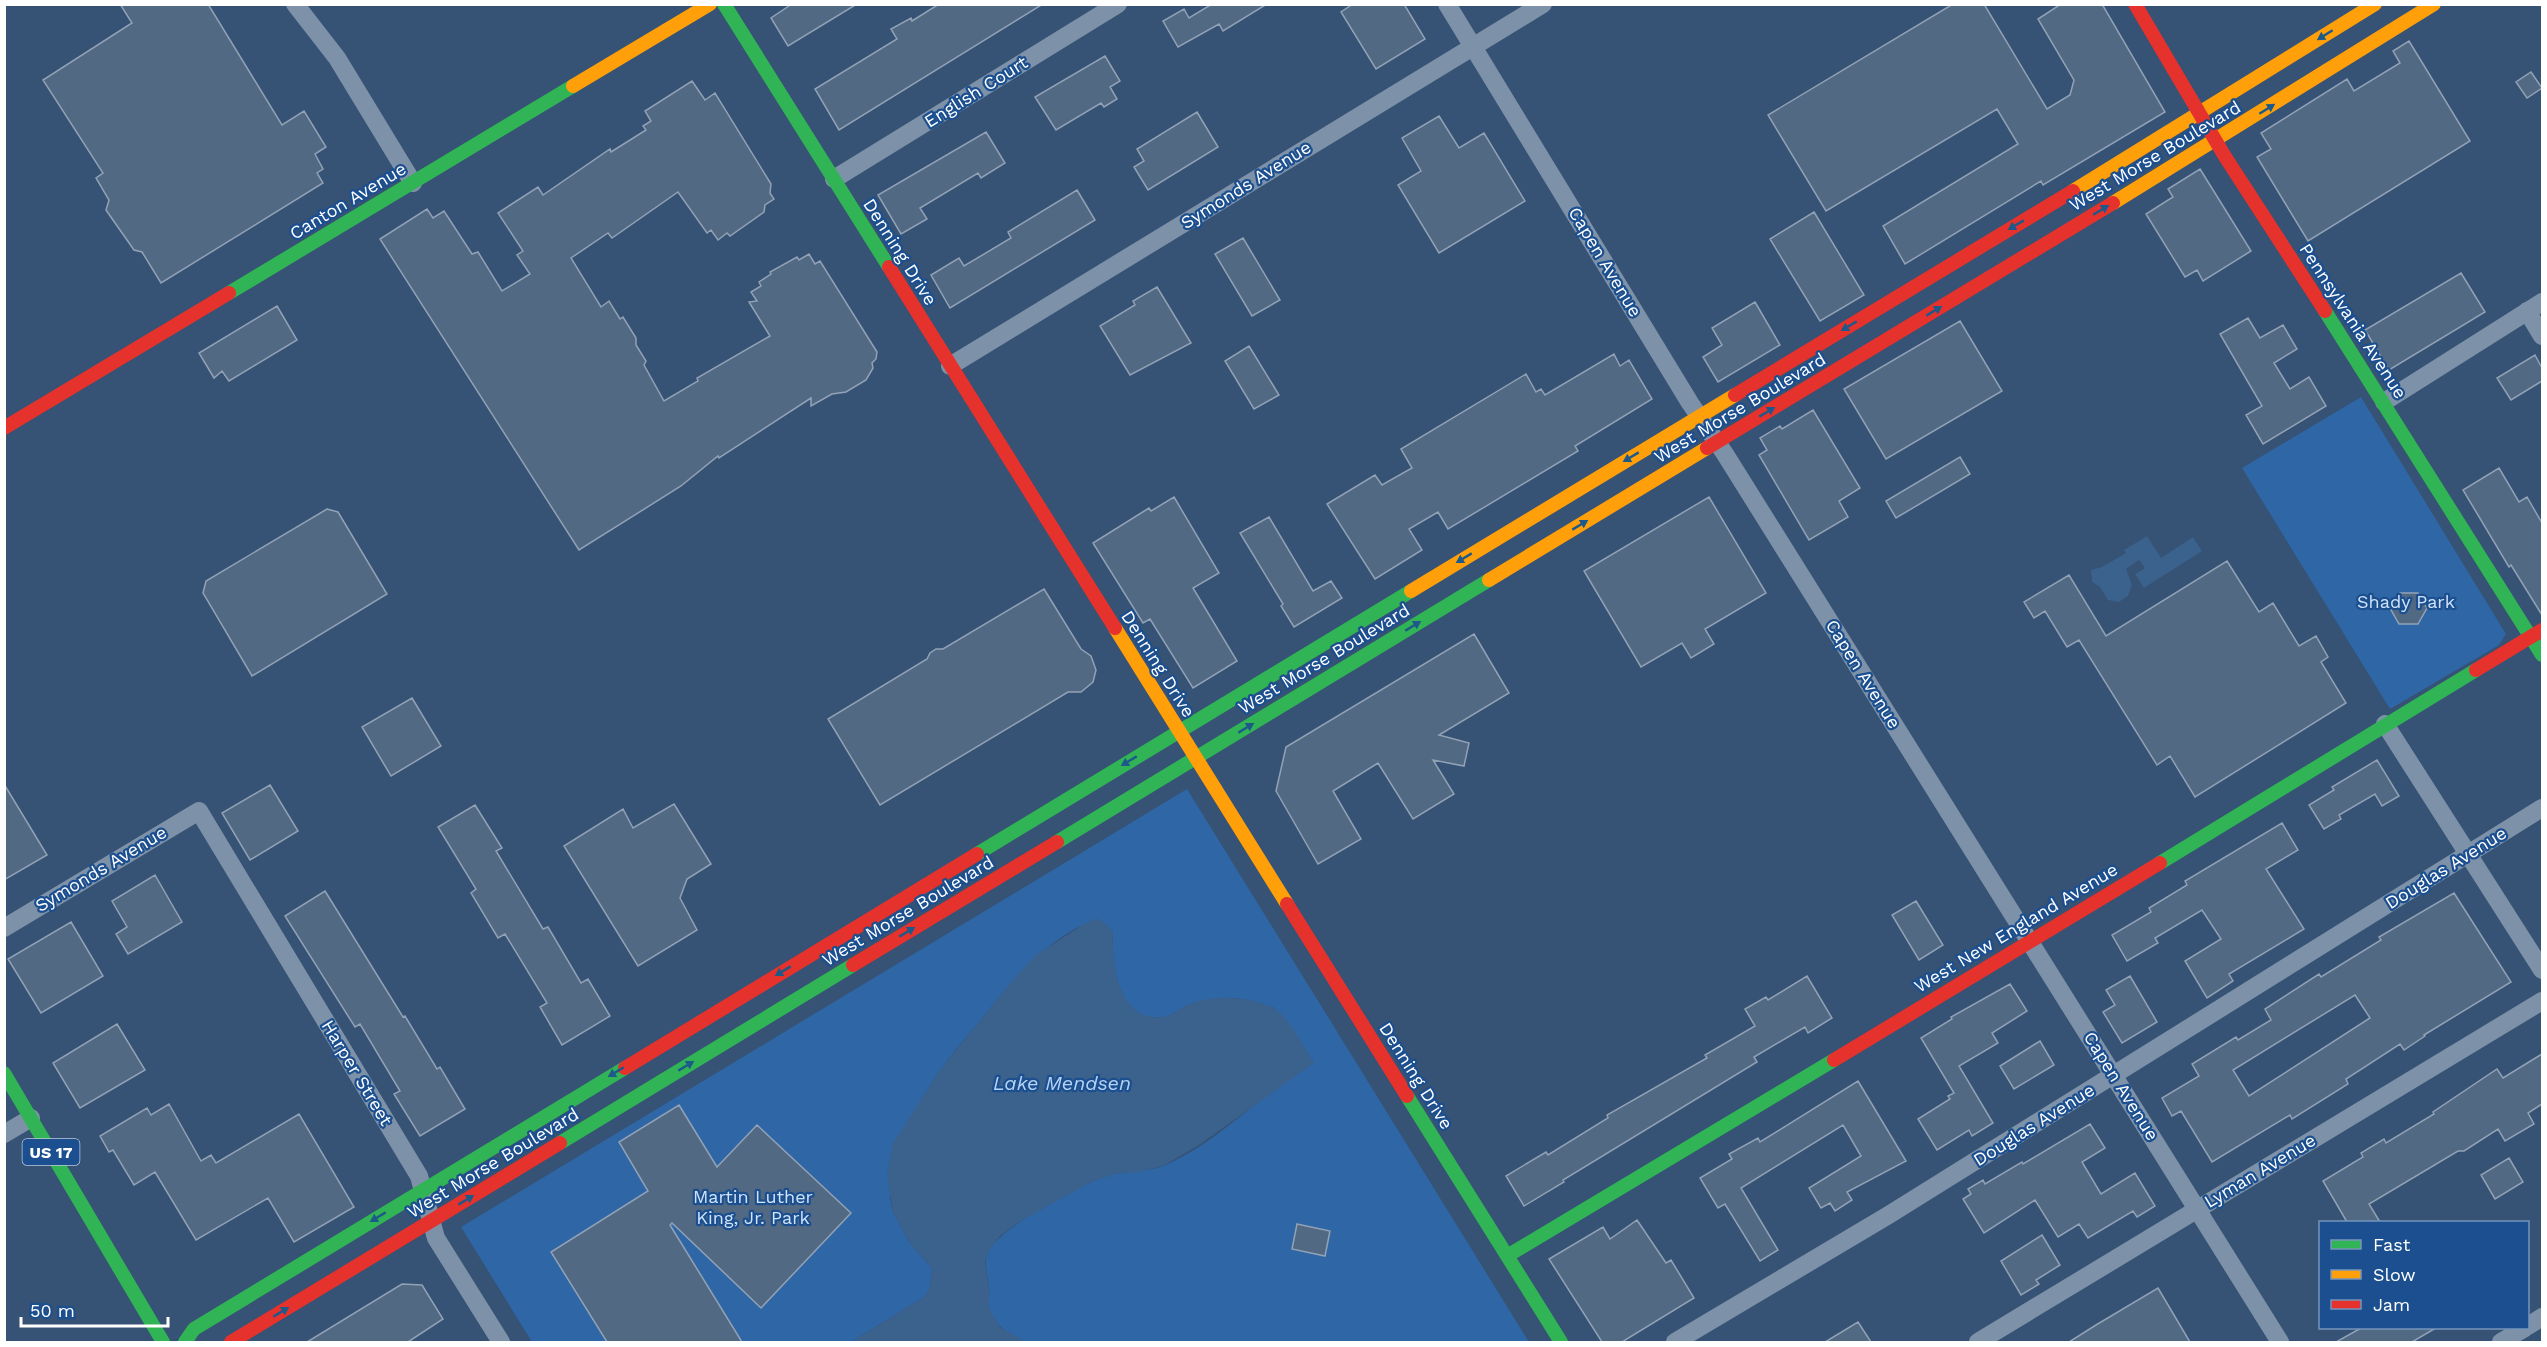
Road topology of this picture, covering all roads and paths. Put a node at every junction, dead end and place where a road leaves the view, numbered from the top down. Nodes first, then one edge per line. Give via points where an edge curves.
1 (294, 4) edge
2 (710, 4) edge
3 (724, 4) edge
4 (1118, 4) edge
5 (1447, 4) edge
6 (1543, 4) edge
7 (2135, 4) edge
8 (2375, 4) edge
9 (2434, 4) edge
10 (1473, 46) junction
11 (2200, 113) junction
12 (2216, 140) junction
13 (834, 179) junction
14 (413, 183) junction
15 (2535, 307) edge
16 (2542, 336) edge
17 (950, 366) junction
18 (2384, 402) junction
19 (1699, 416) junction
20 (4, 428) edge
21 (1717, 442) junction
22 (2537, 633) edge
23 (2542, 655) edge
24 (2385, 724) junction
25 (1179, 731) junction
26 (1196, 757) junction
27 (2542, 808) edge
28 (198, 811) joint
29 (2469, 853) junction
30 (4, 928) edge
31 (863, 941) junction
32 (2030, 942) junction
33 (2542, 970) edge
34 (2542, 1001) edge
35 (4, 1073) edge
36 (2114, 1074) junction
37 (31, 1118) junction
38 (4, 1134) edge
39 (423, 1190) junction
40 (2198, 1209) junction
41 (432, 1221) junction
42 (1507, 1256) junction
43 (2542, 1317) edge
44 (2529, 1325) edge
45 (2523, 1329) edge
46 (163, 1342) edge
47 (185, 1342) edge
48 (231, 1342) edge
49 (501, 1342) edge
50 (1561, 1342) edge
51 (1675, 1342) edge
52 (1978, 1342) edge
53 (2280, 1342) edge
54 (2501, 1342) edge

1 - 14 street via 337,58
2 - 14 street, Canton Avenue
3 - 13 street, Denning Drive
4 - 13 street, English Court
5 - 10 street, Capen Avenue
6 - 10 street, Symonds Avenue
7 - 11 street, Pennsylvania Avenue
8 -> 11 street, West Morse Boulevard
12 -> 9 street, West Morse Boulevard
10 - 17 street, Symonds Avenue
10 - 19 street, Capen Avenue
11 - 12 street, Pennsylvania Avenue
11 -> 19 street, West Morse Boulevard
12 - 18 street, Pennsylvania Avenue
21 -> 12 street, West Morse Boulevard
13 - 17 street, Denning Drive
14 - 20 street, Canton Avenue
15 - 16 street
15 - 18 street
17 - 25 street, Denning Drive
18 - 22 street, Pennsylvania Avenue
19 - 21 street, Capen Avenue
19 -> 25 street, West Morse Boulevard
26 -> 21 street, West Morse Boulevard
21 - 32 street, Capen Avenue
22 - 23 street, Pennsylvania Avenue
22 - 24 street, West New England Avenue
24 - 29 street
24 - 32 street, West New England Avenue
25 - 26 street, Denning Drive
25 -> 31 street, West Morse Boulevard
31 -> 26 street, West Morse Boulevard
26 - 42 street, Denning Drive
27 - 29 street, Douglas Avenue
28 - 30 street, Symonds Avenue
28 - 39 street, Harper Street via 419,1176
29 - 33 street
29 - 36 street, Douglas Avenue
31 -> 39 street, West Morse Boulevard
41 -> 31 street, West Morse Boulevard
32 - 36 street, Capen Avenue
32 - 42 street, West New England Avenue
34 - 40 street, Lyman Avenue
35 - 37 street, US 17
36 - 40 street, Capen Avenue
36 - 51 street, Douglas Avenue
37 - 38 street
37 - 46 street, US 17
39 - 41 street, Harper Street
39 -> 47 street, West Morse Boulevard via 194,1329
40 - 52 street, Lyman Avenue
40 - 53 street, Capen Avenue
48 -> 41 street, West Morse Boulevard
41 - 49 street, Harper Street via 436,1238
42 - 50 street, Denning Drive
43 - 44 street
45 - 54 street

